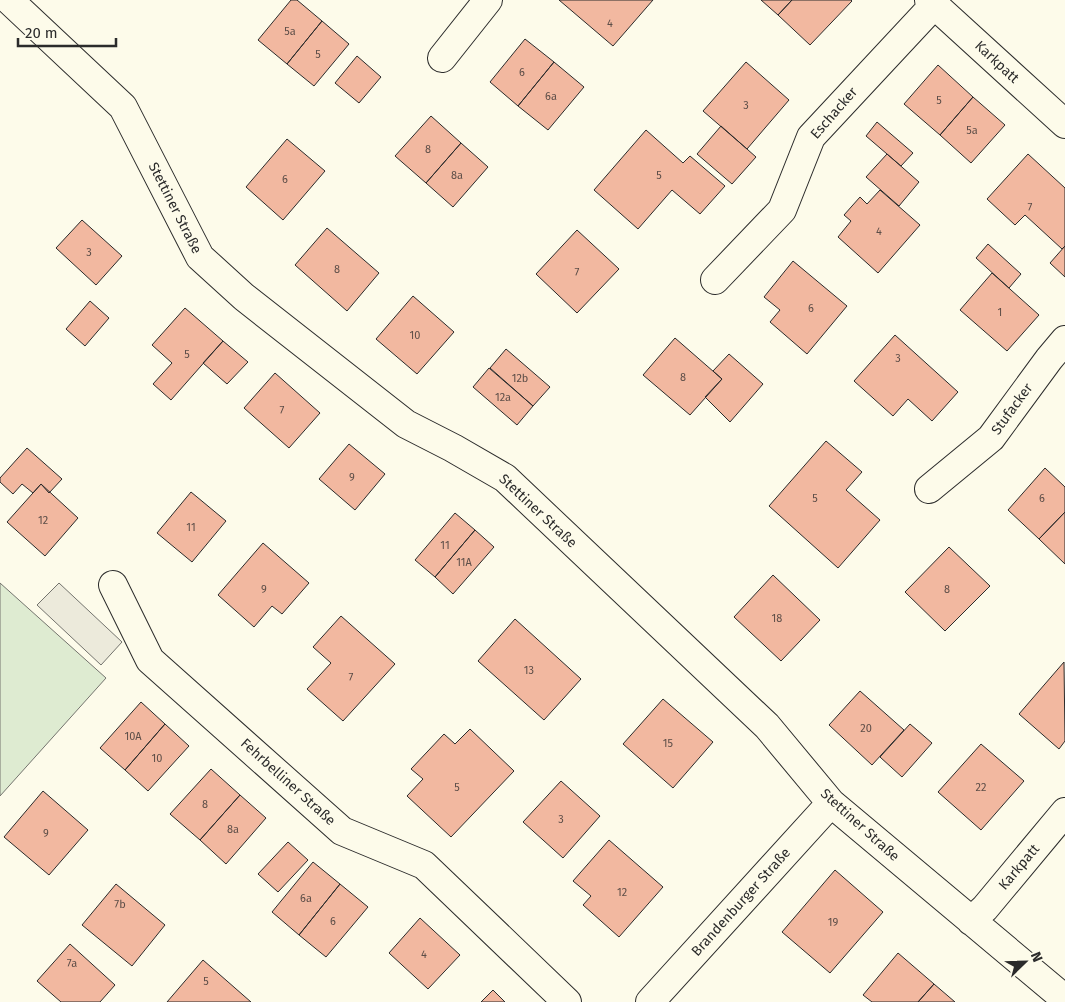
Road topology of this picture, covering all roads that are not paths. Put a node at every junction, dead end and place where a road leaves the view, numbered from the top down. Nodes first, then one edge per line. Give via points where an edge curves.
1 (9, 0) edge
2 (488, 0) edge
3 (932, 2) edge
4 (442, 58) dead end
5 (1065, 124) edge
6 (715, 280) dead end
7 (1065, 340) edge
8 (928, 489) dead end
9 (113, 585) dead end
10 (831, 803) junction
11 (1065, 812) edge
12 (971, 921) junction
13 (1065, 999) edge
14 (567, 1002) edge
15 (650, 1002) edge

1 - 10 street, Stettiner Straße via 123,107 200,257 244,297 406,424 505,478 767,726
2 - 4 street
3 - 5 street, Karkpatt
3 - 6 street, Eschacker via 811,137 782,210
7 - 8 street, Stufacker via 991,438
9 - 14 street, Fehrbelliner Straße via 150,660 342,831 424,865
10 - 12 street, Stettiner Straße
10 - 15 street, Brandenburger Straße
11 - 12 street, Karkpatt
12 - 13 street, Stettiner Straße

